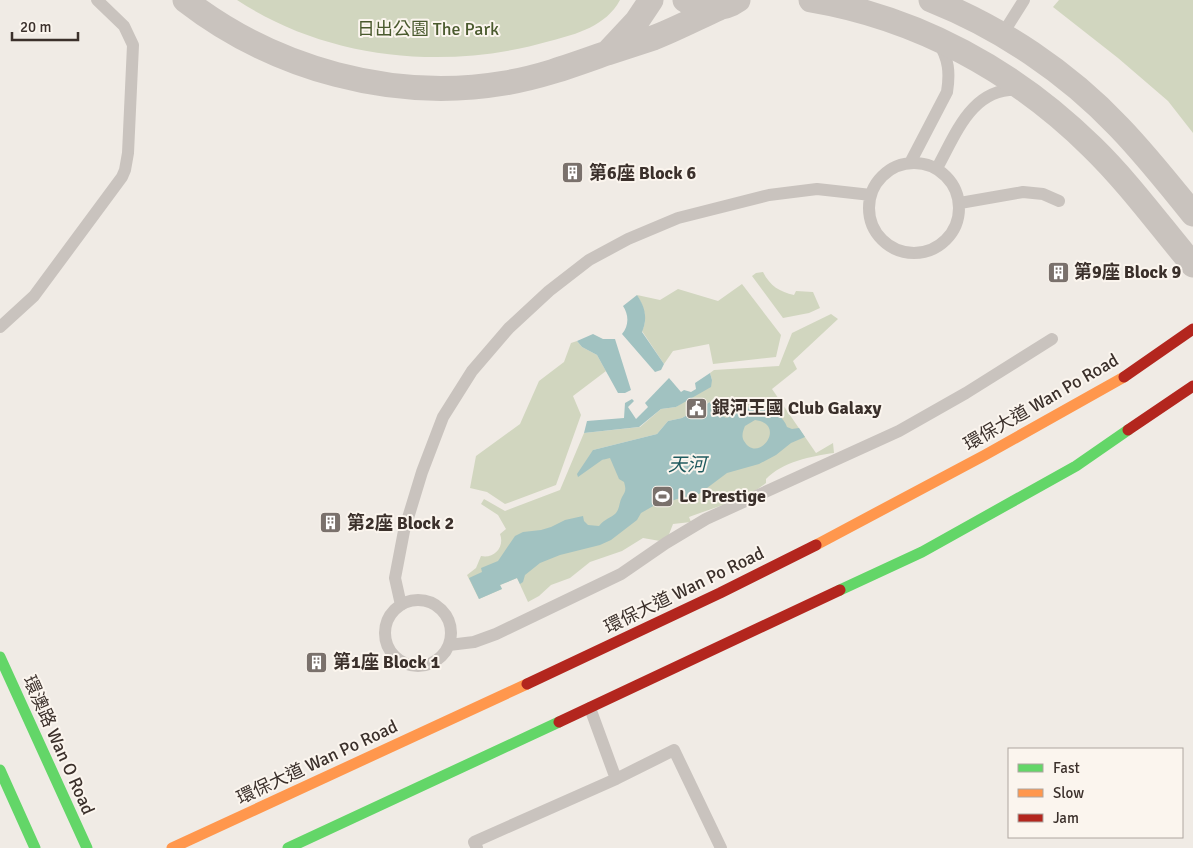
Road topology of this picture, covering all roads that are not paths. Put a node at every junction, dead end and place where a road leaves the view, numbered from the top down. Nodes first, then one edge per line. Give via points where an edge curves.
1 (97, 0) edge
2 (185, 0) edge
3 (651, 0) edge
4 (685, 0) edge
5 (811, 0) edge
6 (931, 0) edge
7 (1024, 0) edge
8 (736, 3) edge
9 (1002, 35) junction
10 (932, 36) junction
11 (607, 53) junction
12 (1028, 91) junction
13 (910, 162) junction
14 (937, 168) junction
15 (871, 195) junction
16 (1059, 201) dead end
17 (960, 203) junction
18 (1193, 214) edge
19 (1193, 265) edge
20 (0, 327) edge
21 (1193, 329) edge
22 (1052, 339) dead end
23 (1193, 386) edge
24 (400, 605) junction
25 (449, 645) junction
26 (0, 657) edge
27 (590, 708) junction
28 (0, 770) edge
29 (616, 779) junction
30 (35, 848) edge
31 (86, 848) edge
32 (172, 848) edge
33 (288, 848) edge
34 (477, 848) edge
35 (721, 848) edge

1 - 20 lane via 124,26 133,45 125,170 34,296
2 - 11 street via 227,29 292,61 326,72 397,86 433,88 504,83 574,66
3 - 11 street via 637,21
4 - 8 street via 704,8
5 - 10 street via 857,10
6 - 9 street
7 - 9 lane
8 - 11 street
9 - 18 street via 1054,70 1118,125
10 - 12 street via 968,53
10 - 13 lane via 946,57 949,82 944,101
12 - 14 lane via 995,93 977,104 968,113
12 - 19 street via 1094,148
13 - 14 lane
13 - 15 lane via 885,172
14 - 17 lane via 952,183
15 - 17 lane via 869,209 879,237 890,247 918,254 932,250 954,231
15 - 24 lane via 817,189 769,195 678,218 589,260 549,291 509,328 472,371 443,417 404,531 395,578
16 - 17 lane via 1043,194 1023,192
21 - 32 main road, 環保大道 Wan Po Road via 1121,379 806,550 575,662
22 - 25 lane via 899,431 706,519 622,574 496,634 474,642
23 - 27 main road via 1076,466 922,552
24 - 25 lane via 421,600 440,607 450,625
24 - 25 lane via 392,612 385,633 387,644 402,662 424,666 443,655
26 - 31 main road, 環澳路 Wan O Road
27 - 29 lane
27 - 33 main road
28 - 30 main road
29 - 34 lane via 474,842
29 - 35 lane via 674,750

